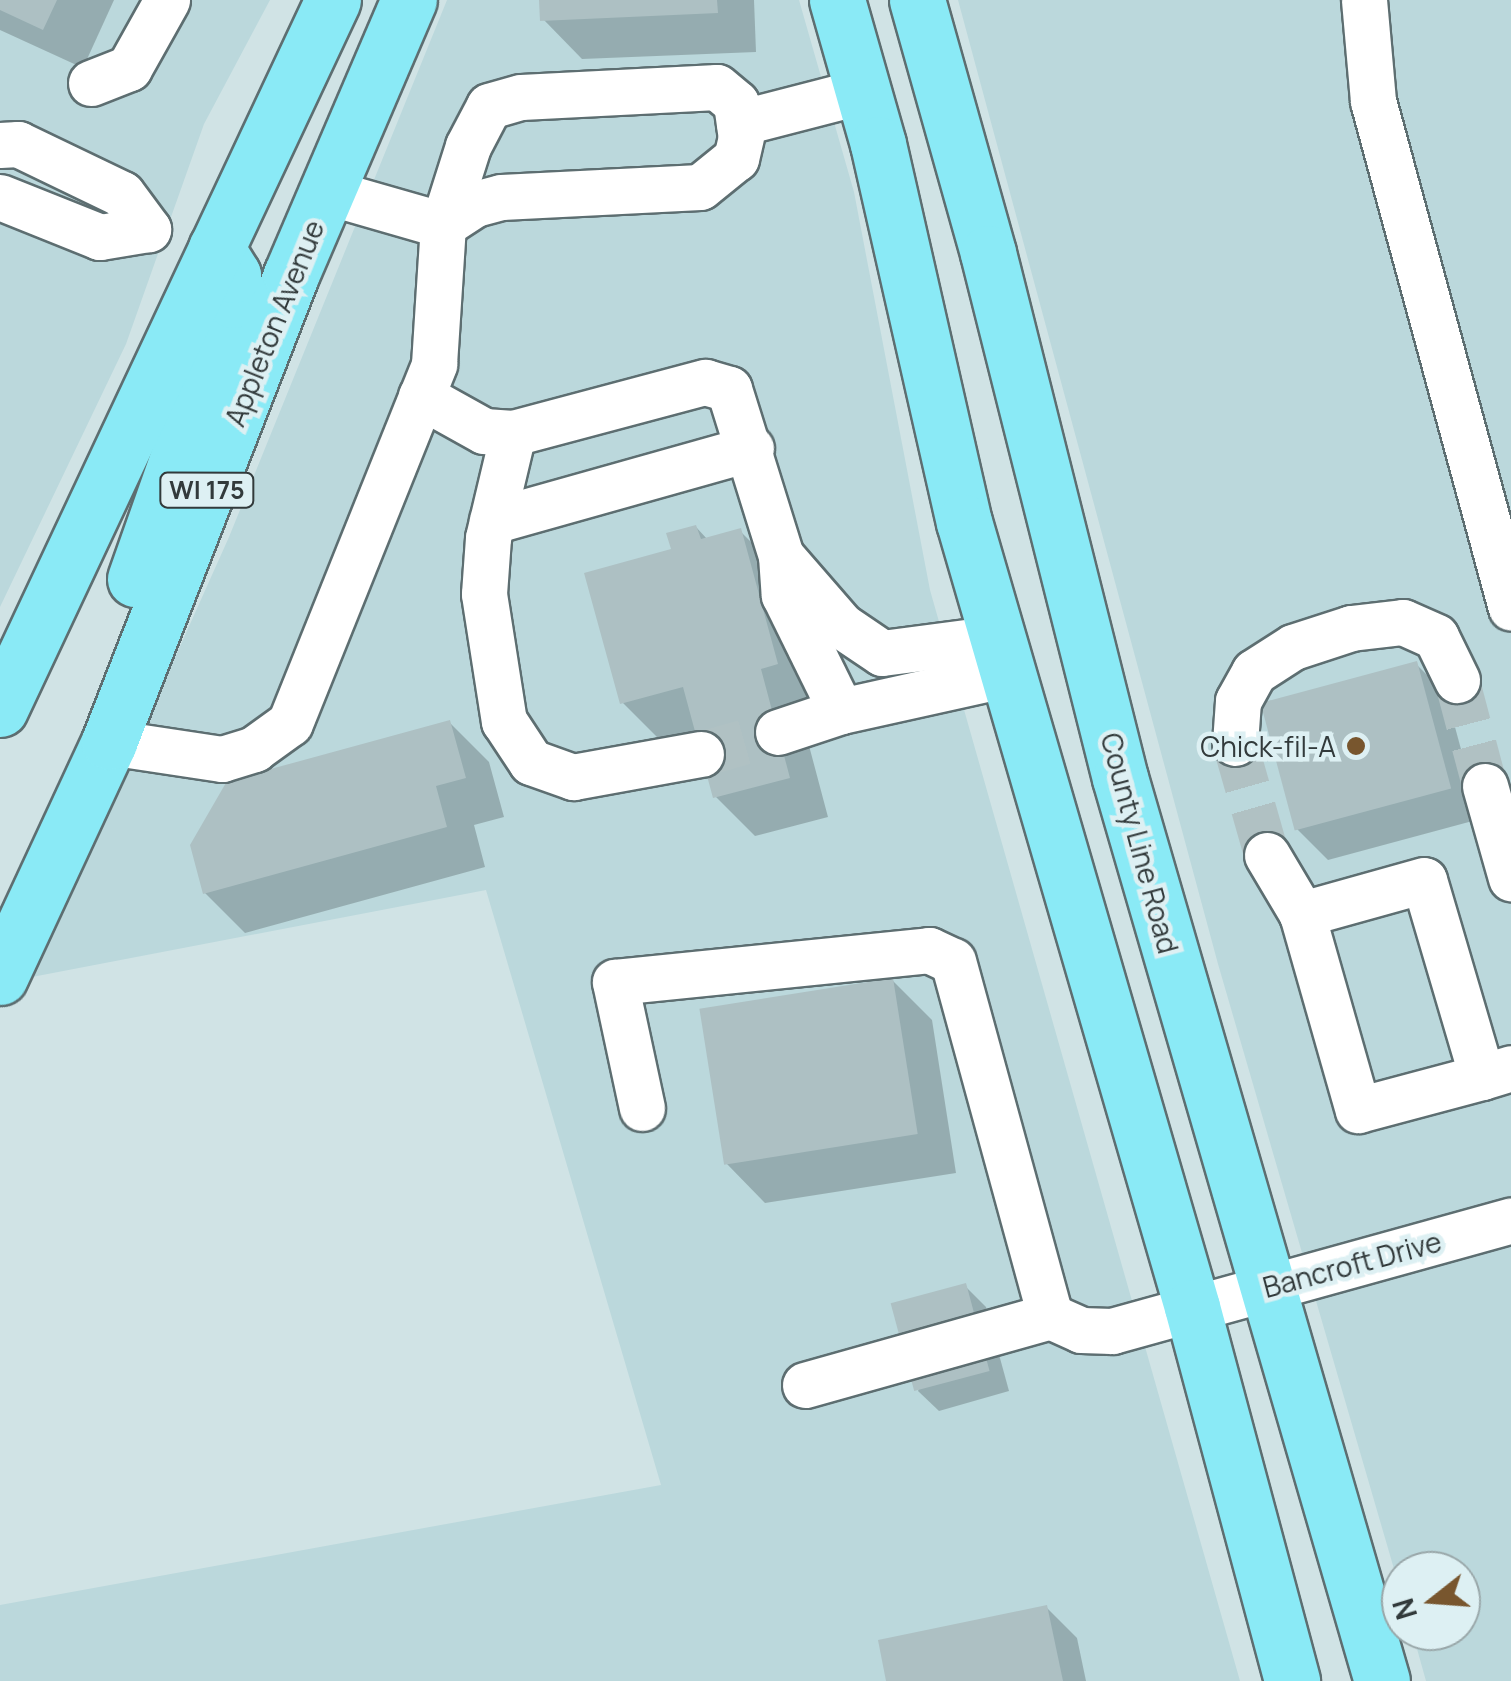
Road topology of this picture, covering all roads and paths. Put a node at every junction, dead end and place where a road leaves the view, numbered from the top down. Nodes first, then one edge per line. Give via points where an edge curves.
1 (167, 0) edge
2 (332, 0) edge
3 (410, 0) edge
4 (837, 0) edge
5 (917, 0) edge
6 (1364, 0) edge
7 (91, 82) dead end
8 (863, 91) junction
9 (739, 123) junction
10 (0, 144) edge
11 (328, 192) junction
12 (0, 197) edge
13 (443, 225) junction
14 (148, 229) junction
15 (216, 248) junction
16 (291, 276) junction
17 (421, 396) junction
18 (513, 432) junction
19 (751, 448) junction
20 (492, 521) junction
21 (781, 556) junction
22 (1511, 608) edge
23 (874, 648) junction
24 (1003, 656) junction
25 (1457, 680) tunnel mouth
26 (858, 707) junction
27 (0, 709) edge
28 (778, 732) tunnel mouth
29 (109, 742) junction
30 (1236, 743) tunnel mouth
31 (701, 754) tunnel mouth
32 (1485, 786) tunnel mouth
33 (73, 824) junction
34 (1267, 855) tunnel mouth
35 (1511, 878) edge
36 (1302, 914) junction
37 (0, 977) edge
38 (1496, 1073) edge
39 (642, 1108) dead end
40 (1511, 1220) edge
41 (1265, 1288) junction
42 (1192, 1307) junction
43 (1050, 1316) junction
44 (805, 1385) dead end
45 (1292, 1681) edge
46 (1382, 1681) edge

1 - 7 street via 129,68
2 - 15 main road, WI 175
3 - 11 main road, Appleton Avenue / WI 175
4 - 8 main road
5 - 41 main road, County Line Road via 1120,778
6 - 22 street via 1373,100
8 - 9 street
8 - 24 main road via 964,522
9 - 13 street via 736,158 700,187 501,197
9 - 13 street via 736,103 717,86 521,97 489,106 468,146
10 - 14 street via 18,144 122,194
11 - 13 street
11 - 16 main road, Appleton Avenue / WI 175
12 - 14 street via 100,238
13 - 17 street via 434,364
14 - 15 street
15 - 16 main road
15 - 27 main road, WI 175
15 - 33 main road via 233,274 233,300 116,634
16 - 29 main road, Appleton Avenue / WI 175
17 - 18 street via 484,432
17 - 29 street via 290,723 254,749 222,759
18 - 19 street via 705,382 729,389
18 - 20 street
19 - 20 street
19 - 21 street
20 - 31 street via 484,594 490,662 504,721 530,762 573,778
21 - 23 street via 842,626
21 - 26 street via 796,631
23 - 24 street
23 - 26 street
24 - 26 street
24 - 42 main road
25 - 30 street via 1436,637 1403,622 1351,628 1292,647 1254,672 1238,701
26 - 28 street
29 - 33 main road, Appleton Avenue / WI 175
32 - 35 street
33 - 37 main road, Appleton Avenue / WI 175
34 - 36 street
36 - 38 street via 1424,880
36 - 38 street via 1358,1110
39 - 43 street via 615,982 929,950 953,961
40 - 41 street, Bancroft Drive
41 - 42 street, Bancroft Drive
41 - 46 main road, County Line Road
42 - 43 street, Bancroft Drive via 1112,1331 1080,1330
42 - 45 main road
43 - 44 street

